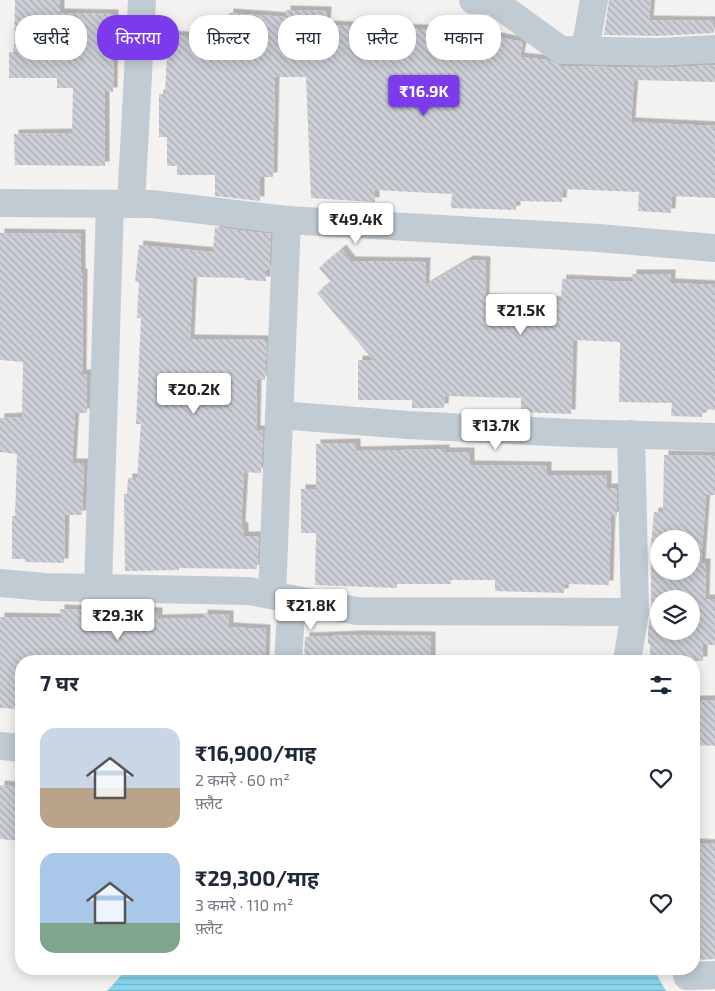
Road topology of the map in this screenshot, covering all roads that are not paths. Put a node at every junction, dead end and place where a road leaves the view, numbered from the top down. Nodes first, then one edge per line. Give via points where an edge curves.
1 (142, 0) edge
2 (486, 0) edge
3 (594, 0) edge
4 (715, 49) edge
5 (585, 50) junction
6 (0, 203) edge
7 (121, 204) junction
8 (287, 220) junction
9 (715, 248) edge
10 (279, 415) junction
11 (631, 434) junction
12 (715, 437) edge
13 (0, 583) edge
14 (98, 588) junction
15 (282, 597) junction
16 (635, 612) junction
17 (287, 655) edge
18 (628, 655) edge
19 (0, 746) edge
20 (15, 747) edge
21 (715, 975) edge
22 (687, 976) dead end

1 - 7 street
2 - 5 street via 561,50
3 - 5 street
4 - 5 street via 657,52
6 - 7 street
7 - 8 street via 152,204
7 - 14 street
8 - 9 street
8 - 10 street
10 - 11 street via 408,425
10 - 15 street
11 - 12 street
11 - 16 street
13 - 14 street
14 - 15 street via 249,590
15 - 16 street via 357,611
15 - 17 street
16 - 18 street
19 - 20 street
21 - 22 street

